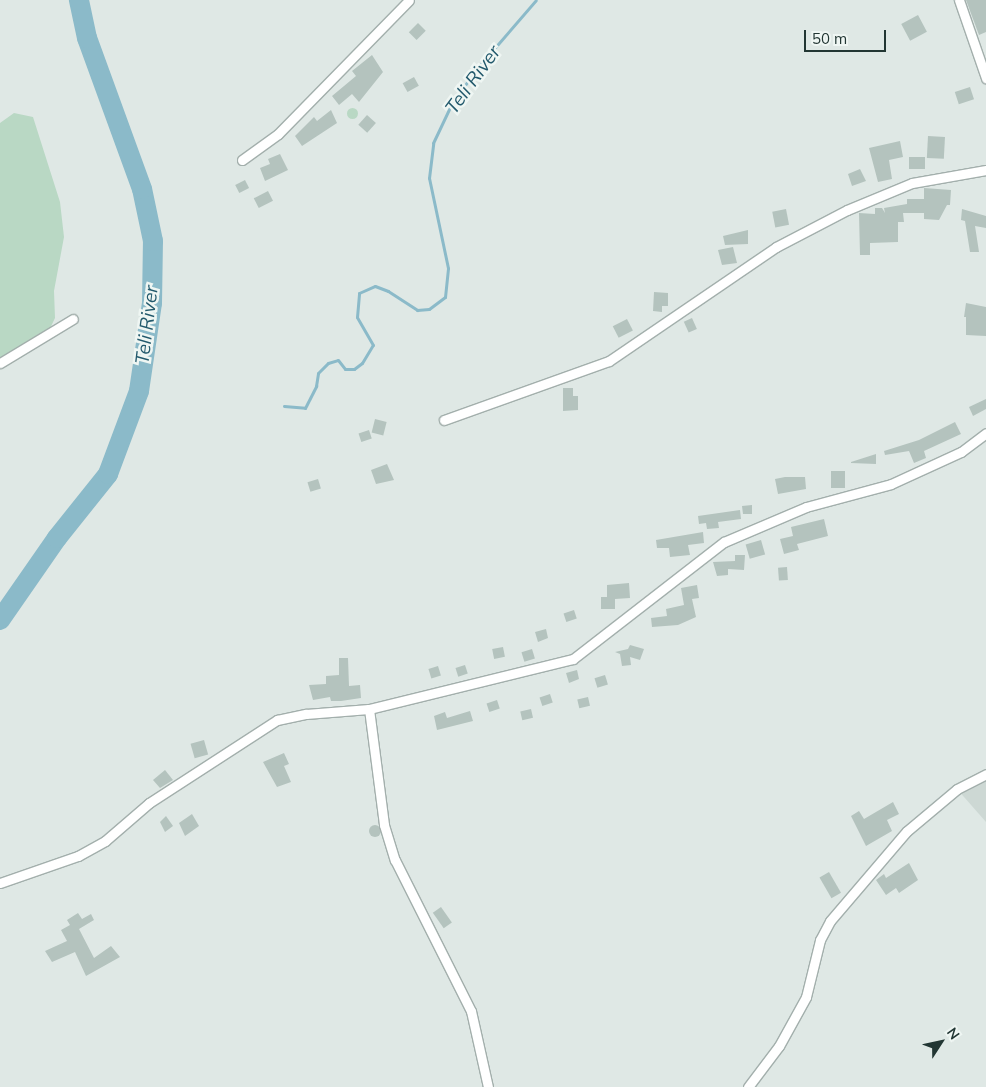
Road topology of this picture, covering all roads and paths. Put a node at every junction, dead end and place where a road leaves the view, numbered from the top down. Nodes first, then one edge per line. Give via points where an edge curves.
1 (409, 0) edge
2 (959, 0) edge
3 (986, 78) edge
4 (242, 160) dead end
5 (986, 170) edge
6 (73, 319) dead end
7 (0, 363) edge
8 (444, 420) dead end
9 (986, 433) edge
10 (369, 709) junction
11 (986, 774) edge
12 (0, 883) edge
13 (488, 1087) edge
14 (748, 1087) edge

1 - 4 street via 278,134
2 - 3 street
5 - 8 street via 912,183 847,210 776,247 609,361
6 - 7 street
9 - 10 street via 961,452 898,482 806,507 724,542 573,659
10 - 12 street via 306,714 277,720 149,803 105,840 78,856
10 - 13 street via 387,834 395,860 471,1011
11 - 14 street via 957,789 907,831 830,921 820,940 806,996 779,1046

